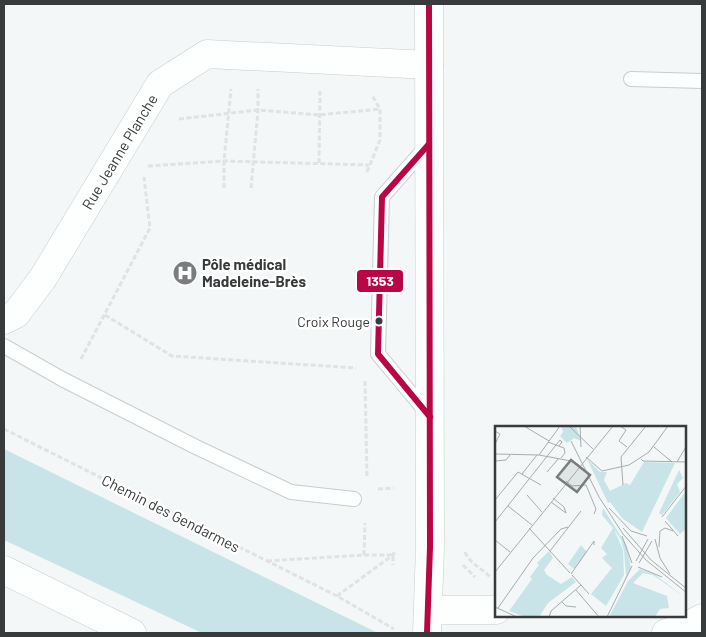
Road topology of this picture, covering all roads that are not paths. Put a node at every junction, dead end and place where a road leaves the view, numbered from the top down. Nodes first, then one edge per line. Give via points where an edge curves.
1 (430, 4) edge
2 (428, 65) junction
3 (631, 79) dead end
4 (702, 81) edge
5 (429, 144) junction
6 (4, 320) edge
7 (4, 346) edge
8 (430, 417) junction
9 (354, 498) dead end
10 (4, 570) edge
11 (495, 610) edge
12 (686, 617) edge
13 (702, 618) edge
14 (428, 622) edge
15 (132, 633) edge
16 (666, 633) edge

1 - 2 main road
2 - 5 main road
2 - 6 main road, Rue Jeanne Planche via 207,54 160,84 43,278 16,314
3 - 4 lane
5 - 8 main road
5 - 8 lane via 382,197 378,354
7 - 9 lane via 196,447 291,492
8 - 14 main road
10 - 15 main road
11 - 14 main road
12 - 13 main road
13 - 16 main road

